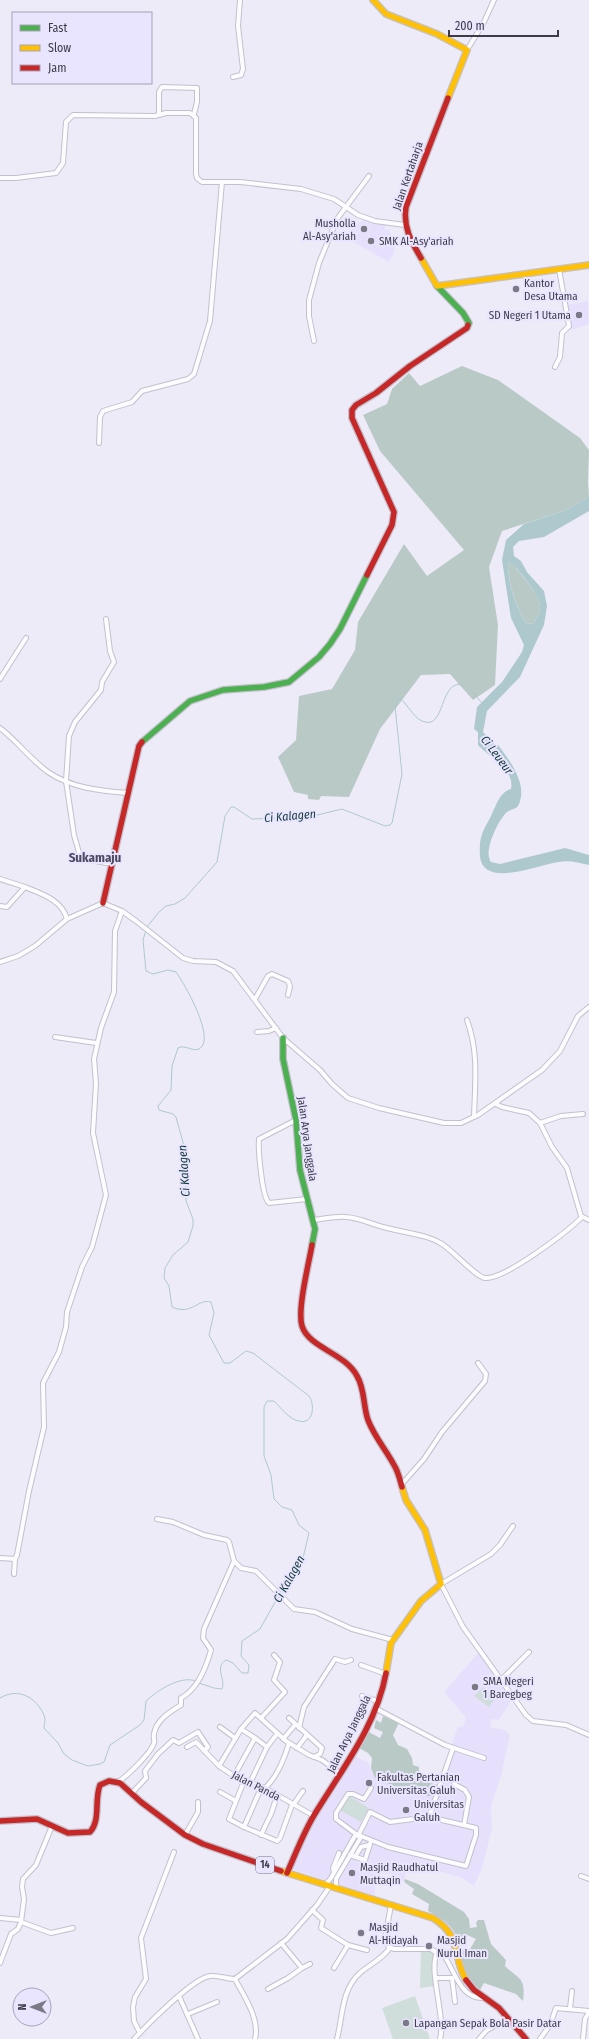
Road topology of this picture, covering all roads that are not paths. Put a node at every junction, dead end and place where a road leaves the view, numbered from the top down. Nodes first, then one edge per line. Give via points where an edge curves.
1 (240, 0) edge
2 (373, 0) edge
3 (494, 0) edge
4 (467, 50) junction
5 (233, 77) dead end
6 (194, 114) junction
7 (159, 115) junction
8 (369, 176) dead end
9 (0, 178) edge
10 (222, 182) junction
11 (345, 207) junction
12 (404, 225) junction
13 (589, 265) edge
14 (559, 269) junction
15 (437, 286) junction
16 (314, 341) dead end
17 (555, 367) dead end
18 (99, 443) dead end
19 (106, 619) dead end
20 (26, 638) dead end
21 (0, 678) edge
22 (0, 728) edge
23 (66, 780) junction
24 (128, 793) junction
25 (112, 864) junction
26 (0, 879) edge
27 (25, 886) junction
28 (103, 903) junction
29 (0, 906) edge
30 (122, 911) junction
31 (67, 919) junction
32 (0, 962) edge
33 (288, 996) dead end
34 (254, 998) junction
35 (589, 1007) edge
36 (467, 1020) dead end
37 (276, 1028) junction
38 (257, 1032) dead end
39 (55, 1037) dead end
40 (283, 1038) junction
41 (96, 1043) junction
42 (496, 1104) junction
43 (583, 1114) dead end
44 (474, 1117) junction
45 (296, 1120) junction
46 (540, 1123) junction
47 (307, 1199) junction
48 (582, 1217) junction
49 (313, 1220) junction
50 (589, 1220) edge
51 (478, 1363) dead end
52 (400, 1485) junction
53 (157, 1520) dead end
54 (513, 1526) dead end
55 (0, 1558) edge
56 (15, 1559) junction
57 (234, 1561) junction
58 (14, 1574) dead end
59 (441, 1584) junction
60 (393, 1640) junction
61 (529, 1652) dead end
62 (274, 1655) dead end
63 (351, 1660) dead end
64 (361, 1665) dead end
65 (386, 1674) junction
66 (502, 1680) junction
67 (362, 1696) dead end
68 (377, 1701) junction
69 (375, 1708) junction
70 (261, 1718) junction
71 (289, 1718) dead end
72 (297, 1726) junction
73 (220, 1727) dead end
74 (241, 1729) junction
75 (278, 1734) junction
76 (307, 1735) junction
77 (589, 1735) edge
78 (236, 1738) junction
79 (255, 1738) junction
80 (283, 1739) junction
81 (289, 1743) junction
82 (188, 1747) dead end
83 (268, 1747) junction
84 (297, 1748) junction
85 (453, 1748) junction
86 (204, 1751) junction
87 (314, 1757) junction
88 (484, 1758) dead end
89 (219, 1766) junction
90 (342, 1774) junction
91 (234, 1776) junction
92 (244, 1781) junction
93 (118, 1782) junction
94 (250, 1783) junction
95 (454, 1784) dead end
96 (263, 1788) junction
97 (371, 1788) dead end
98 (304, 1791) dead end
99 (220, 1792) dead end
100 (132, 1793) junction
101 (276, 1796) junction
102 (236, 1801) junction
103 (198, 1802) dead end
104 (293, 1805) junction
105 (314, 1816) junction
106 (429, 1817) junction
107 (0, 1821) edge
108 (464, 1825) junction
109 (52, 1826) junction
110 (244, 1827) junction
111 (185, 1835) junction
112 (261, 1835) junction
113 (358, 1836) junction
114 (370, 1843) junction
115 (174, 1852) dead end
116 (339, 1853) dead end
117 (350, 1855) junction
118 (355, 1857) junction
119 (286, 1872) junction
120 (334, 1873) junction
121 (581, 1876) dead end
122 (589, 1880) edge
123 (328, 1886) junction
124 (338, 1889) junction
125 (391, 1905) junction
126 (312, 1910) junction
127 (0, 1918) edge
128 (21, 1921) junction
129 (72, 1928) dead end
130 (281, 1944) junction
131 (348, 1944) junction
132 (389, 1947) junction
133 (367, 1950) dead end
134 (437, 1953) junction
135 (0, 1962) edge
136 (310, 1964) dead end
137 (302, 1968) junction
138 (334, 1968) dead end
139 (436, 1978) junction
140 (235, 1979) junction
141 (268, 1989) dead end
142 (572, 1991) dead end
143 (179, 1996) junction
144 (488, 1998) junction
145 (217, 2002) dead end
146 (455, 2002) dead end
147 (570, 2008) junction
148 (589, 2012) edge
149 (188, 2014) junction
150 (509, 2019) junction
151 (589, 2029) edge
152 (583, 2031) junction
153 (140, 2033) junction
154 (257, 2038) edge
155 (134, 2039) edge
156 (198, 2039) edge
157 (336, 2039) edge
158 (440, 2039) edge
159 (479, 2039) edge
160 (526, 2039) edge
161 (540, 2039) edge
162 (583, 2039) edge

1 - 5 street via 238,26 242,69 241,75
2 - 4 main road via 386,14 437,34
3 - 4 street
4 - 12 main road, Jalan Kertaharja via 413,186 406,207
6 - 7 street via 182,112
6 - 7 street via 198,88 162,87 159,92
6 - 10 street via 197,178 202,182
7 - 9 street via 74,115 66,122 63,163 56,173
8 - 11 street
10 - 11 street via 301,189 334,199
10 - 18 street via 210,321 194,374 188,379 142,391 132,402 103,411 100,417
11 - 12 street via 375,221
11 - 16 street via 330,233 310,293 309,316
12 - 15 main road, Jalan Kertaharja
13 - 14 main road
14 - 15 main road
14 - 17 street via 570,326 562,333 560,356
15 - 24 main road, Jalan Kertaharja via 463,313 469,323 468,327 410,366 352,410 352,418 391,502 394,516 390,530 340,629 319,657 289,682 264,688 211,693 190,701 178,710 139,746
19 - 23 street via 114,662 102,682 101,690 72,727
20 - 21 street
22 - 23 street via 39,765
23 - 24 street via 94,790
23 - 25 street via 74,835 80,856
24 - 25 main road
25 - 28 main road
26 - 27 street
27 - 29 street via 8,907
27 - 31 street via 60,904
28 - 30 street
28 - 31 street
30 - 34 street via 187,960 216,962 228,967
30 - 41 street via 115,931 114,992
31 - 32 street via 34,946 18,956
33 - 34 street via 288,981 272,974
34 - 37 street
35 - 42 street via 578,1016 552,1060
36 - 44 street via 474,1039 477,1069
37 - 38 street
37 - 40 street
39 - 41 street
40 - 44 street via 348,1098 436,1122 457,1124
40 - 45 main road, Jalan Arya Janggala via 282,1047
41 - 56 street via 92,1126 106,1195 92,1247 82,1267 67,1312 59,1352 42,1383 44,1427
42 - 44 street
42 - 46 street via 530,1113
43 - 46 street via 561,1116
45 - 47 main road, Jalan Arya Janggala via 298,1154
45 - 47 street via 259,1140 265,1196 269,1203
46 - 48 street via 552,1147 567,1168
47 - 49 main road, Jalan Arya Janggala
48 - 49 street via 536,1254 498,1275 486,1278 479,1276 448,1248 429,1238 388,1229 361,1219 344,1217
48 - 50 street
49 - 52 main road, Jalan Arya Janggala via 314,1242 302,1304 302,1324 308,1336 338,1355 357,1375 368,1420 395,1466
51 - 52 street via 486,1374 485,1381 442,1432 424,1459
52 - 59 main road, Jalan Arya Janggala via 406,1500 425,1530
53 - 57 street via 173,1522 204,1536 227,1540 230,1542
54 - 59 street via 490,1554
55 - 56 street
56 - 58 street
57 - 60 street via 242,1568 256,1571 294,1609 315,1612 352,1629
57 - 93 street via 204,1629 203,1638 211,1650 197,1685 190,1694 181,1698 181,1705 162,1720 154,1734 154,1743 149,1752 134,1766 132,1772
59 - 60 main road, Jalan Arya Janggala via 421,1601
59 - 66 street via 463,1626
60 - 65 main road, Jalan Arya Janggala
61 - 66 street
62 - 70 street via 280,1662 274,1680 285,1692
63 - 72 street via 345,1662 335,1659 304,1707
64 - 65 street
65 - 68 main road, Jalan Arya Janggala
66 - 77 street via 533,1721 566,1725
67 - 68 street
68 - 69 main road, Jalan Arya Janggala
69 - 85 street
69 - 90 main road, Jalan Arya Janggala
70 - 74 street via 254,1714
70 - 75 street
71 - 72 street
72 - 76 street
72 - 80 street
73 - 78 street
74 - 78 street
74 - 79 street
75 - 80 street
75 - 83 street
76 - 84 street
76 - 87 street via 322,1749 320,1754
78 - 89 street
79 - 83 street
79 - 91 street
80 - 81 street
81 - 84 street
81 - 96 street via 284,1760 270,1783
82 - 86 street via 196,1742
83 - 94 street
84 - 87 street
85 - 88 street
85 - 106 street
86 - 89 street, Jalan Panda
86 - 100 street via 208,1747 197,1732 179,1743 173,1740 158,1754 145,1771 146,1778
87 - 90 street
89 - 91 street, Jalan Panda
90 - 105 main road, Jalan Arya Janggala
91 - 92 street, Jalan Panda
92 - 94 street, Jalan Panda
92 - 102 street
93 - 100 main road, 14
93 - 109 main road via 106,1782 98,1789 95,1804 96,1823 92,1831 68,1834
94 - 96 street, Jalan Panda
95 - 108 street via 465,1790 469,1797
96 - 101 street, Jalan Panda
96 - 110 street
97 - 113 street via 364,1799 348,1794 336,1813 339,1823
98 - 104 street
99 - 102 street
100 - 111 main road, 14
101 - 104 street, Jalan Panda
101 - 112 street
102 - 110 street via 229,1820
103 - 111 street via 198,1812
104 - 105 street, Jalan Panda
104 - 112 street via 279,1840 275,1841
105 - 119 main road, Jalan Arya Janggala
106 - 108 street
106 - 113 street via 390,1822 370,1812
107 - 109 main road via 37,1819
108 - 114 street via 476,1830 468,1861 464,1866
109 - 128 street via 36,1865 23,1879
110 - 112 street
111 - 119 main road, 14 via 203,1844
113 - 114 street
113 - 117 street
113 - 120 street
114 - 118 street via 361,1847
114 - 118 street via 366,1860
115 - 153 street via 141,1940 146,1979 135,1997 133,2007 134,2021
116 - 120 street via 333,1868
117 - 118 street
117 - 124 street via 336,1879
119 - 123 main road, 14
120 - 123 street
121 - 122 street
123 - 124 main road, 14
123 - 126 street
124 - 125 main road, 14
125 - 132 street via 386,1933
125 - 144 main road, 14 via 433,1918 446,1926 452,1935 468,1984
126 - 130 street
126 - 131 street via 323,1920 321,1928
127 - 128 street
128 - 129 street via 51,1933
128 - 135 street via 18,1929 11,1934
130 - 137 street
130 - 140 street
131 - 133 street
131 - 138 street
132 - 134 street via 431,1949
132 - 157 street via 350,1985 343,2002
134 - 139 street
134 - 144 street via 440,1952 445,1957 468,1995 479,1999
136 - 137 street
137 - 141 street
139 - 146 street via 452,1978
139 - 158 street via 441,2022
140 - 143 street via 209,1976
140 - 154 street via 254,2018 258,2029
142 - 147 street
143 - 149 street
143 - 153 street
144 - 150 main road, 14
145 - 149 street
147 - 148 street
147 - 161 street via 556,2008 550,2025
148 - 152 street via 584,2019
149 - 156 street
150 - 159 street via 487,2030
150 - 160 main road, 14
151 - 152 street
152 - 162 street
153 - 155 street

